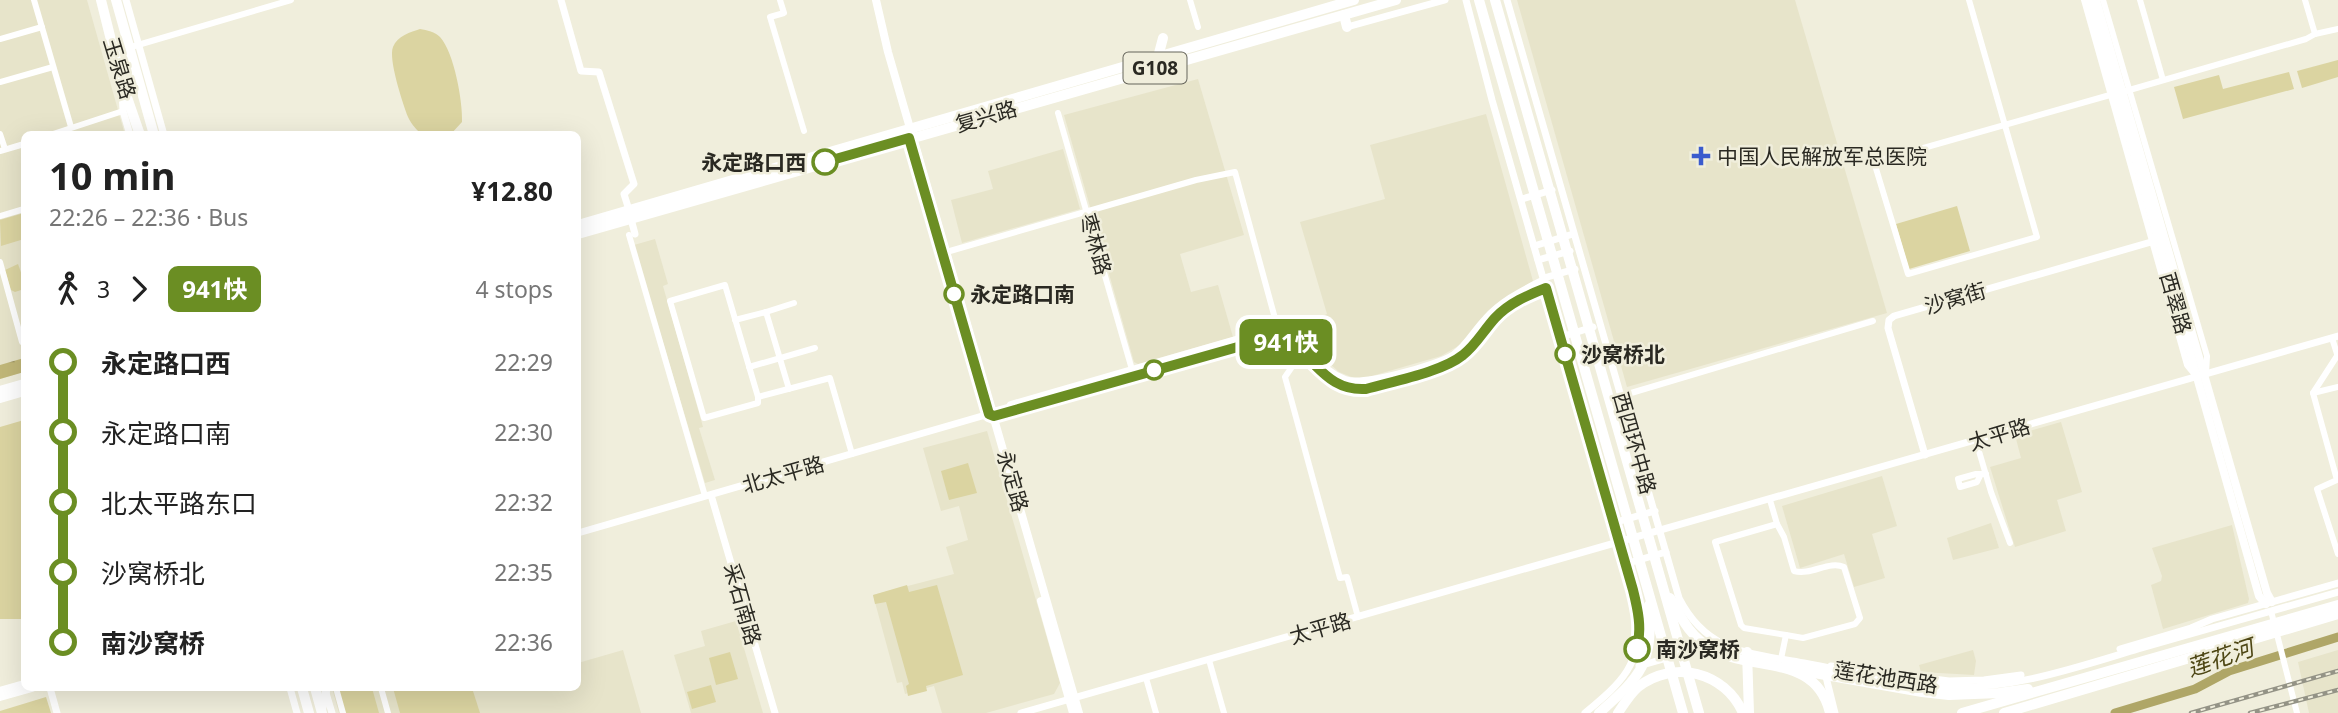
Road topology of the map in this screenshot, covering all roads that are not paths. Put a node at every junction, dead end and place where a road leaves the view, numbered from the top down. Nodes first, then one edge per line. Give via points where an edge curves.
1 (34, 0) edge
2 (101, 0) edge
3 (116, 0) edge
4 (126, 0) edge
5 (291, 0) edge
6 (561, 0) edge
7 (780, 0) edge
8 (876, 0) edge
9 (1190, 0) edge
10 (1354, 0) edge
11 (1396, 0) edge
12 (1445, 0) edge
13 (1466, 0) edge
14 (1479, 0) edge
15 (1495, 0) edge
16 (1507, 0) edge
17 (1969, 0) edge
18 (2084, 0) edge
19 (2090, 0) edge
20 (2096, 0) edge
21 (2103, 0) edge
22 (2140, 0) edge
23 (2305, 0) edge
24 (1344, 15) junction
25 (42, 27) junction
26 (1198, 27) dead end
27 (1347, 27) joint
28 (2338, 29) edge
29 (2315, 34) junction
30 (1163, 38) dead end
31 (0, 39) edge
32 (134, 46) junction
33 (114, 51) junction
34 (1158, 57) junction
35 (53, 67) junction
36 (121, 80) junction
37 (2163, 80) junction
38 (0, 82) edge
39 (2120, 93) junction
40 (123, 111) junction
41 (1058, 113) dead end
42 (2006, 125) junction
43 (71, 127) junction
44 (60, 131) edge
45 (129, 131) edge
46 (139, 131) edge
47 (154, 131) edge
48 (163, 131) edge
49 (804, 131) dead end
50 (0, 134) edge
51 (911, 135) junction
52 (21, 145) edge
53 (2, 150) edge
54 (1560, 188) junction
55 (1522, 199) junction
56 (21, 210) edge
57 (1087, 212) junction
58 (630, 215) junction
59 (0, 216) edge
60 (581, 224) edge
61 (581, 233) edge
62 (1573, 234) junction
63 (632, 235) joint
64 (2155, 241) junction
65 (1534, 246) junction
66 (1577, 249) junction
67 (945, 253) junction
68 (1538, 260) junction
69 (0, 262) edge
70 (1583, 267) junction
71 (1545, 282) junction
72 (794, 303) dead end
73 (766, 312) junction
74 (735, 320) junction
75 (1873, 321) dead end
76 (1600, 325) junction
77 (1561, 337) junction
78 (2335, 337) edge
79 (21, 338) edge
80 (1295, 340) junction
81 (815, 348) dead end
82 (1304, 350) junction
83 (2337, 357) edge
84 (780, 358) junction
85 (749, 367) junction
86 (1133, 373) junction
87 (2201, 376) junction
88 (21, 385) edge
89 (2338, 387) edge
90 (789, 389) junction
91 (0, 391) edge
92 (21, 392) edge
93 (2313, 393) junction
94 (1621, 396) junction
95 (758, 397) junction
96 (0, 398) edge
97 (992, 413) junction
98 (1976, 441) junction
99 (852, 454) junction
100 (1925, 456) junction
101 (2337, 480) edge
102 (708, 495) junction
103 (1770, 500) junction
104 (1655, 511) junction
105 (1613, 523) junction
106 (1777, 524) junction
107 (1661, 531) junction
108 (581, 532) edge
109 (1619, 543) junction
110 (2010, 543) dead end
111 (1666, 552) junction
112 (2338, 554) edge
113 (1625, 564) junction
114 (1661, 583) junction
115 (2338, 583) edge
116 (1648, 587) junction
117 (2338, 592) edge
118 (2338, 605) edge
119 (2270, 606) junction
120 (2338, 614) edge
121 (1358, 617) junction
122 (1786, 635) junction
123 (1719, 643) junction
124 (1747, 652) junction
125 (1209, 660) junction
126 (1784, 663) junction
127 (2147, 665) junction
128 (1824, 667) junction
129 (1630, 668) junction
130 (1146, 678) junction
131 (2068, 683) junction
132 (21, 685) edge
133 (0, 691) edge
134 (21, 691) edge
135 (51, 691) edge
136 (291, 691) edge
137 (303, 691) edge
138 (315, 691) edge
139 (325, 691) edge
140 (325, 691) edge
141 (337, 691) edge
142 (382, 691) edge
143 (0, 697) edge
144 (1072, 698) junction
145 (1619, 711) edge
146 (57, 713) edge
147 (297, 713) edge
148 (309, 713) edge
149 (322, 713) edge
150 (332, 713) edge
151 (343, 713) edge
152 (388, 713) edge
153 (775, 713) edge
154 (1021, 713) edge
155 (1073, 713) edge
156 (1079, 713) edge
157 (1156, 713) edge
158 (1224, 713) edge
159 (1585, 713) edge
160 (1600, 713) edge
161 (1683, 713) edge
162 (1699, 713) edge
163 (1746, 713) edge
164 (1833, 713) edge
165 (1962, 713) edge
166 (2005, 713) edge
167 (2297, 713) edge

1 - 25 street
2 - 33 main road, 玉泉路
3 - 32 main road, 玉泉路
4 - 32 street
5 - 32 street
6 - 58 street via 581,71 599,72 634,184 624,194
7 - 49 street via 784,13 770,17
8 - 51 main road, 永定路
9 - 26 street
10 - 34 main road, 复兴路 / G108
11 - 24 main road, 复兴路 / G108
12 - 27 street
13 - 55 street, 西四环中路
14 - 116 main road, 西四环中路
15 - 114 main road, 西四环中路
16 - 54 street, 西四环中路
17 - 42 street
18 - 39 street
19 - 39 main road, 西翠路
20 - 39 main road, 西翠路
21 - 39 street
22 - 37 street
23 - 29 street
24 - 27 main road
24 - 51 main road, 复兴路 / G108
25 - 31 street
25 - 35 street
28 - 29 street
29 - 37 street
30 - 34 main road
32 - 33 street
32 - 47 main road, 玉泉路
32 - 48 street
33 - 36 main road, 玉泉路
34 - 51 main road, 复兴路 / G108
35 - 38 street
35 - 43 street
36 - 40 street
36 - 46 main road, 玉泉路
37 - 39 street
39 - 42 street
39 - 64 main road, 西翠路
39 - 87 main road, 西翠路
40 - 43 street
40 - 45 street
41 - 57 street, 枣林路
42 - 42 street via 1874,162 1908,274 2037,237
43 - 44 street
50 - 53 street
51 - 58 main road, 复兴路 / G108
51 - 67 main road, 永定路
52 - 53 street
54 - 55 street
54 - 62 street, 西四环中路
55 - 65 street, 西四环中路
56 - 59 street
57 - 67 street
57 - 80 street via 1235,172 1276,322
57 - 86 street, 枣林路
58 - 60 main road, 复兴路 / G108
58 - 61 main road, 复兴路 / G108
58 - 63 street
62 - 65 street
62 - 66 street, 西四环中路
63 - 102 street
64 - 87 main road, 西翠路
64 - 100 street, 沙窝街 via 1889,320
65 - 68 street, 西四环中路
66 - 68 street
66 - 70 street, 西四环中路
67 - 97 main road, 永定路
68 - 71 street, 西四环中路
69 - 79 street
70 - 71 street
70 - 76 street, 西四环中路
71 - 77 street, 西四环中路
71 - 82 main road, 北太平路 via 1495,318 1468,351 1449,364 1366,389 1335,383
72 - 73 street
73 - 74 street
73 - 84 street
74 - 85 street
74 - 95 street via 725,285 670,301 704,418 758,403
75 - 94 street
76 - 77 street
76 - 94 street, 西四环中路
77 - 105 street, 西四环中路
78 - 83 street
78 - 87 street, 太平路
80 - 82 main road, 北太平路
80 - 86 main road, 北太平路 via 1282,334 1261,334
81 - 84 street
82 - 86 main road, 北太平路 via 1266,339
82 - 121 street via 1285,377 1340,578 1347,577
83 - 93 street
84 - 85 street
84 - 90 street
85 - 95 street
86 - 97 main road, 北太平路
87 - 98 street, 太平路
87 - 119 main road, 西翠路 via 2259,596
88 - 91 main road
89 - 93 street
90 - 95 street
90 - 99 street via 830,378
92 - 96 main road
93 - 101 street
94 - 104 street, 西四环中路
97 - 99 street, 北太平路
97 - 144 main road, 永定路
98 - 100 street, 太平路
98 - 110 street via 1983,475
99 - 102 street, 北太平路
100 - 103 street, 太平路
101 - 112 street via 2317,489
102 - 108 street, 北太平路
102 - 153 street, 采石南路
103 - 106 street
103 - 107 street, 太平路
104 - 105 street
104 - 107 street, 西四环中路
105 - 109 street, 西四环中路
106 - 122 street via 1715,542 1741,625
106 - 122 street via 1794,571 1803,574 1838,564 1844,567 1860,618 1854,624 1803,638
107 - 109 street, 太平路
107 - 111 street, 西四环中路
109 - 113 street, 西四环中路
109 - 121 street, 太平路
111 - 113 street
111 - 123 street, 西四环中路 via 1687,614
113 - 129 street, 西四环中路 via 1640,625
114 - 126 main road via 1685,625 1704,644 1727,656
114 - 162 main road, 西四环中路
115 - 119 street, 莲花池西路
116 - 160 main road via 1651,634 1644,665
116 - 161 main road, 西四环中路
117 - 119 street, 莲花池西路
118 - 127 main road
119 - 128 street, 莲花池西路 via 2016,676 1949,681 1839,665
119 - 167 street
120 - 127 main road
121 - 125 street, 太平路
122 - 126 street
123 - 124 street, 西四环中路
123 - 129 street
124 - 126 street, 西四环中路
124 - 163 main road
125 - 130 street, 太平路
125 - 158 street
126 - 128 street, 西四环中路
126 - 131 main road via 1949,695
126 - 164 main road via 1816,686
127 - 131 main road, 莲花池西路
127 - 166 main road
128 - 164 street
129 - 159 street, 西四环中路
130 - 144 street, 太平路
130 - 157 street
131 - 165 main road, 莲花池西路
132 - 133 main road
134 - 143 main road
135 - 146 street
136 - 147 street
137 - 148 main road
138 - 149 main road
139 - 149 main road
140 - 150 street
141 - 151 street
142 - 152 street
144 - 154 street, 太平路
144 - 155 main road, 永定路
144 - 156 main road, 永定路
145 - 163 main road via 1645,682 1679,672 1716,681

